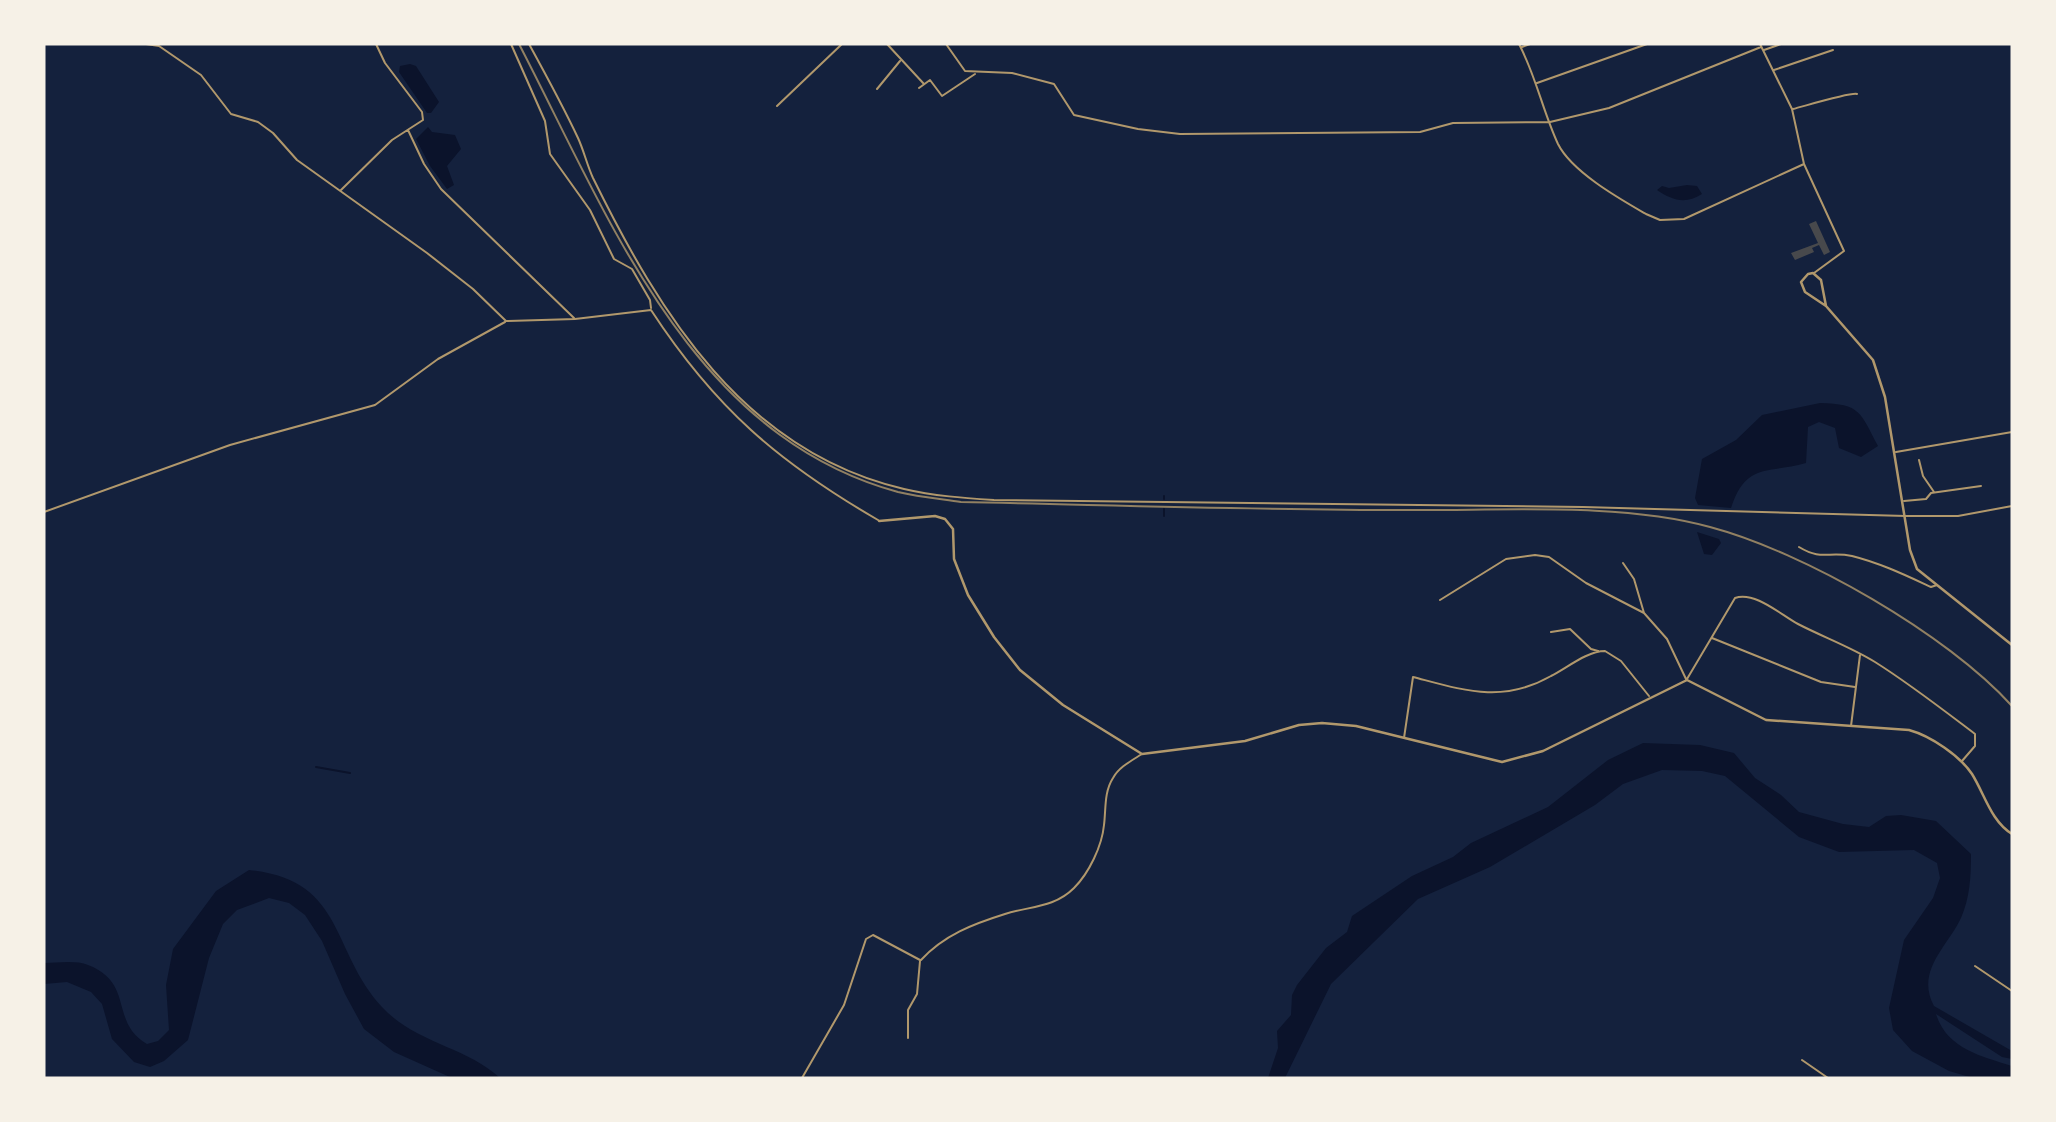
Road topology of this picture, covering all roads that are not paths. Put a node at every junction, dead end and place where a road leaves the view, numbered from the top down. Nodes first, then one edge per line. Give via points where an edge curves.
1 (102, 44) edge
2 (139, 44) edge
3 (146, 44) edge
4 (376, 44) edge
5 (511, 44) edge
6 (529, 44) edge
7 (842, 44) edge
8 (887, 44) edge
9 (946, 44) edge
10 (1530, 44) edge
11 (1647, 44) edge
12 (1781, 44) edge
13 (1520, 45) edge
14 (1760, 45) edge
15 (1763, 50) junction
16 (1833, 50) dead end
17 (901, 60) junction
18 (1773, 70) junction
19 (977, 72) junction
20 (1536, 83) junction
21 (924, 85) junction
22 (919, 88) dead end
23 (877, 89) dead end
24 (1857, 94) dead end
25 (777, 106) dead end
26 (1792, 109) junction
27 (1550, 122) junction
28 (408, 130) junction
29 (1804, 164) junction
30 (340, 191) junction
31 (1813, 273) junction
32 (1826, 306) junction
33 (651, 310) junction
34 (575, 319) junction
35 (506, 321) junction
36 (2012, 432) edge
37 (1894, 452) junction
38 (1919, 460) dead end
39 (1982, 486) dead end
40 (1935, 493) junction
41 (1904, 502) junction
42 (2012, 506) edge
43 (44, 512) edge
44 (1906, 516) junction
45 (879, 521) joint
46 (1799, 547) dead end
47 (1623, 563) dead end
48 (1938, 585) junction
49 (1440, 600) dead end
50 (1644, 613) junction
51 (1551, 632) dead end
52 (1710, 637) junction
53 (2012, 645) edge
54 (1599, 651) junction
55 (1860, 654) junction
56 (1687, 680) junction
57 (1856, 687) junction
58 (1650, 697) junction
59 (1852, 726) junction
60 (1404, 738) junction
61 (1142, 754) junction
62 (1962, 761) junction
63 (2012, 834) edge
64 (920, 960) junction
65 (1975, 966) dead end
66 (2012, 991) edge
67 (908, 1038) dead end
68 (1802, 1060) dead end
69 (802, 1078) edge
70 (1828, 1078) edge

1 - 2 street
3 - 30 street via 159,46 201,75 230,114 258,122 297,160
4 - 28 street via 422,112 423,120
5 - 33 street via 545,121 550,154 590,210 614,259 632,269
6 - 44 street via 624,236 697,355 740,400 778,430 864,475 913,491 994,500
7 - 25 street
8 - 17 street
9 - 19 street via 965,71
10 - 13 street
11 - 20 street
12 - 15 street
13 - 20 street
14 - 15 street
14 - 27 street via 1609,108
15 - 18 street
16 - 18 street
17 - 21 street
17 - 23 street
18 - 26 street
19 - 21 street via 942,96 930,80
19 - 27 street via 1012,73 1054,84 1074,115 1180,134 1420,132 1453,123
20 - 27 street
21 - 22 street
24 - 26 street
26 - 29 street
27 - 29 street via 1569,161 1619,198 1660,220 1684,219
28 - 30 street
28 - 34 street via 441,189
29 - 31 street via 1844,251
30 - 35 street via 463,282
31 - 32 street via 1821,280
31 - 32 street via 1803,277 1802,287
32 - 37 street via 1873,360
33 - 34 street
33 - 45 street via 711,392 753,434 794,468
34 - 35 street
35 - 43 street via 438,359 375,405 230,445
36 - 37 street
37 - 41 street
38 - 40 street
39 - 40 street
40 - 41 street
41 - 44 street
42 - 44 street via 1958,516
44 - 48 street via 1913,561
45 - 61 street via 945,519 953,529 954,559 968,595 1020,670 1063,705
46 - 48 street via 1817,557 1851,556 1931,587
47 - 50 street via 1634,579
48 - 53 street
49 - 50 street via 1506,559 1535,555 1559,562 1586,583
50 - 56 street via 1667,639
51 - 54 street via 1570,629
52 - 55 street via 1739,596 1776,609
52 - 56 street
52 - 57 street via 1821,682
54 - 58 street via 1612,653 1621,661
54 - 60 street via 1527,688 1490,695 1413,677
55 - 57 street
55 - 62 street via 1928,697 1975,734 1975,746
56 - 58 street
56 - 59 street via 1760,718
57 - 59 street
58 - 60 street via 1543,751 1502,762
59 - 62 street via 1914,731
60 - 61 street via 1322,723 1245,741
61 - 64 street via 1113,778 1101,841 1085,874 1066,895 1039,908 963,929
62 - 63 street via 1992,812
64 - 67 street via 917,994 908,1010
64 - 69 street via 880,936 866,939 844,1005
65 - 66 street
68 - 70 street

